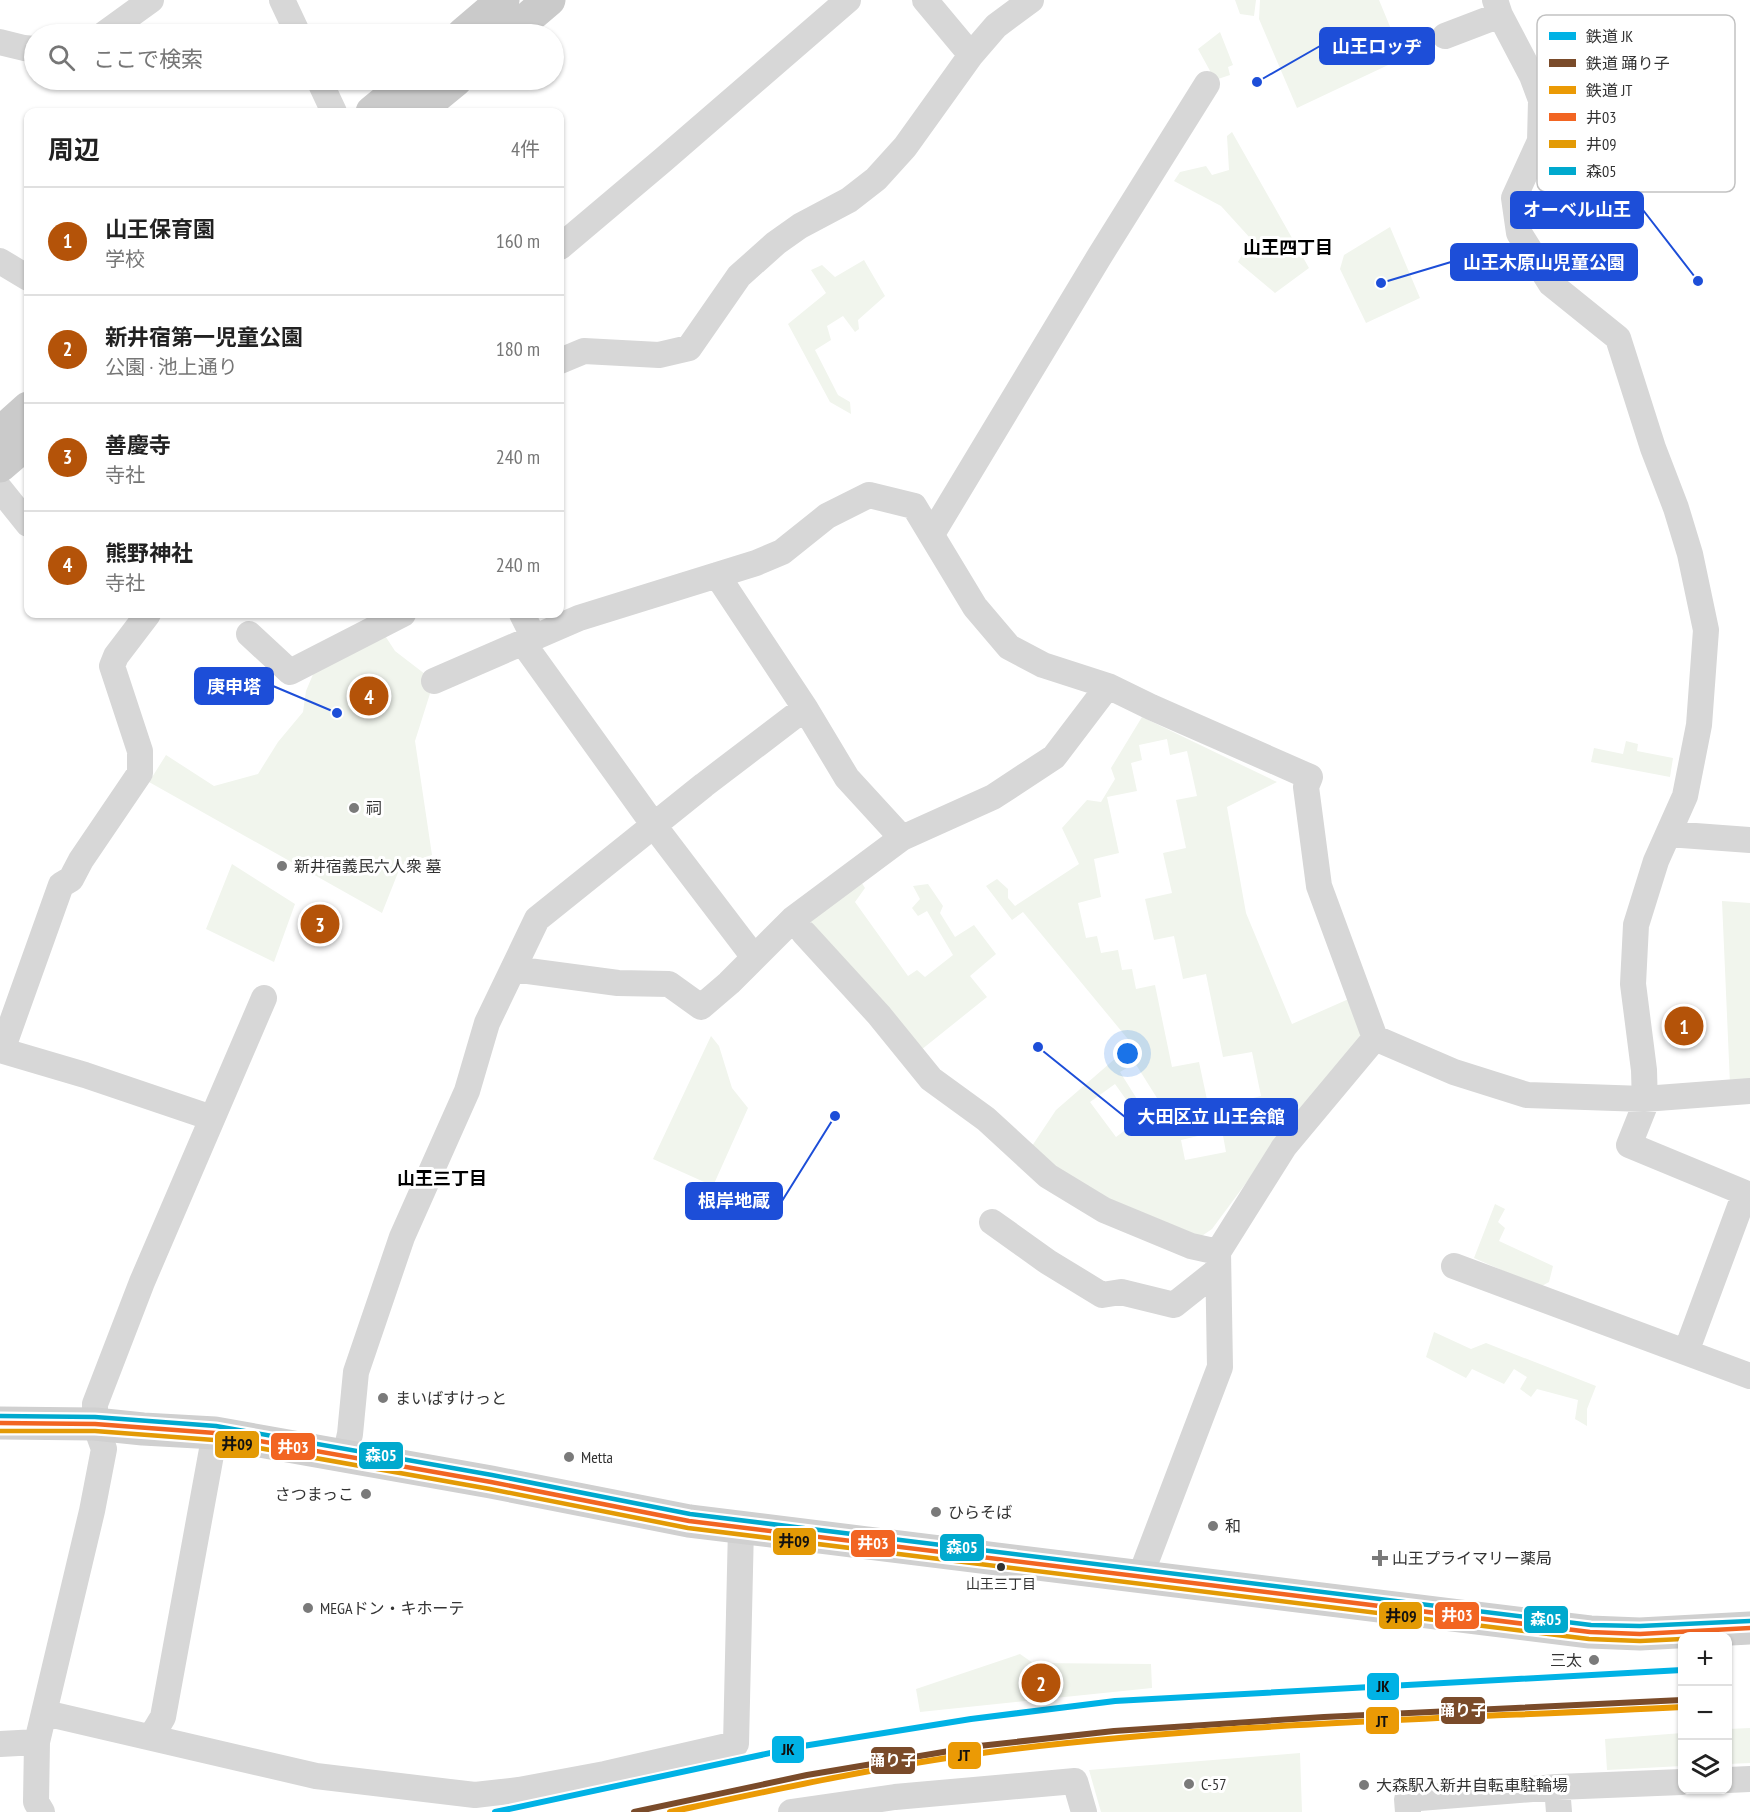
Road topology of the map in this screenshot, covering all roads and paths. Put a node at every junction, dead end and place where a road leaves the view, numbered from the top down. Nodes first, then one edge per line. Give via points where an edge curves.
1 (151, 0) edge
2 (282, 0) edge
3 (503, 0) edge
4 (549, 0) edge
5 (848, 0) edge
6 (925, 0) edge
7 (1031, 0) edge
8 (1498, 7) edge
9 (118, 24) edge
10 (293, 24) edge
11 (475, 24) edge
12 (520, 24) edge
13 (1446, 36) dead end
14 (0, 42) edge
15 (24, 48) edge
16 (971, 55) junction
17 (1207, 84) dead end
18 (1537, 88) edge
19 (324, 90) edge
20 (399, 90) edge
21 (444, 90) edge
22 (332, 108) edge
23 (377, 108) edge
24 (422, 108) edge
25 (1537, 146) edge
26 (564, 244) edge
27 (0, 261) edge
28 (24, 276) edge
29 (564, 359) edge
30 (24, 412) edge
31 (0, 433) edge
32 (24, 445) edge
33 (0, 466) edge
34 (0, 489) edge
35 (24, 519) edge
36 (932, 534) junction
37 (717, 575) junction
38 (144, 618) edge
39 (395, 618) edge
40 (523, 618) edge
41 (249, 634) dead end
42 (529, 641) junction
43 (434, 681) dead end
44 (1108, 686) junction
45 (805, 708) junction
46 (654, 825) junction
47 (1668, 834) junction
48 (902, 838) junction
49 (1750, 840) edge
50 (804, 933) dead end
51 (754, 957) junction
52 (513, 969) junction
53 (264, 998) dead end
54 (1375, 1038) junction
55 (1, 1050) edge
56 (1750, 1090) edge
57 (1644, 1099) junction
58 (212, 1118) junction
59 (992, 1222) dead end
60 (1218, 1261) junction
61 (1454, 1266) dead end
62 (1686, 1352) junction
63 (1750, 1376) edge
64 (0, 1424) edge
65 (94, 1424) junction
66 (215, 1433) junction
67 (345, 1456) junction
68 (741, 1527) junction
69 (1140, 1576) junction
70 (1750, 1628) edge
71 (45, 1713) junction
72 (151, 1737) junction
73 (37, 1742) junction
74 (0, 1744) edge
75 (1750, 1779) edge
76 (1732, 1780) edge
77 (1678, 1782) edge
78 (1557, 1787) junction
79 (965, 1802) edge
80 (896, 1804) edge
81 (42, 1812) edge
82 (791, 1812) edge
83 (1084, 1812) edge
84 (1408, 1812) edge
85 (1558, 1812) edge

1 - 9 street
2 - 10 street
3 - 11 main road
4 - 12 main road
5 - 26 street
6 - 16 street
7 - 16 street via 996,26
8 - 13 street
8 - 18 street
14 - 15 street
16 - 29 street via 883,171 849,200 776,243 739,276 689,348 659,355 584,351
17 - 36 street
19 - 22 street
20 - 23 main road
21 - 24 main road
25 - 47 street via 1514,198 1519,233 1551,284 1618,338 1653,448 1677,507 1706,630 1699,725 1685,796
27 - 28 street
30 - 31 main road
32 - 33 main road
34 - 35 street
36 - 37 street via 914,506 869,495 826,516 782,552
36 - 44 street via 975,607 1009,647 1043,664
37 - 42 street via 579,618
37 - 45 street
38 - 55 street via 112,666 140,751 140,773 71,879 61,885
39 - 41 street via 291,672
40 - 42 street
42 - 43 street
42 - 46 street
44 - 48 street via 1054,757 993,797
44 - 54 street via 1310,777 1306,787 1319,886
45 - 46 street
45 - 48 street via 847,778
46 - 51 street
46 - 52 street via 537,919
47 - 49 street
47 - 57 street via 1636,925 1633,984
48 - 51 street via 793,920
50 - 60 street via 931,1079 986,1119 1048,1176 1104,1210
51 - 52 street via 701,1007 669,984 618,983
52 - 67 street via 487,1023 467,1091 402,1238 356,1372
53 - 58 street
54 - 57 street via 1454,1072 1527,1095
54 - 60 street via 1284,1147
55 - 58 street
56 - 57 street
57 - 62 street via 1629,1145 1745,1193
58 - 65 street via 142,1282 95,1404
59 - 60 street via 1102,1295 1121,1292 1174,1305
60 - 69 street via 1220,1366
61 - 62 street
62 - 63 street
64 - 65 main road
65 - 66 main road
65 - 71 street via 104,1449
66 - 67 main road
66 - 72 street via 163,1717
67 - 68 main road via 689,1521
68 - 69 main road
68 - 72 street via 736,1743 594,1776 475,1795 316,1776
69 - 70 main road via 1607,1634
71 - 72 street
71 - 73 street
73 - 74 street
73 - 81 street via 36,1802
75 - 76 street
77 - 78 street
78 - 84 street via 1407,1800
78 - 85 street
79 - 80 street
79 - 83 street via 1075,1781
80 - 82 street

